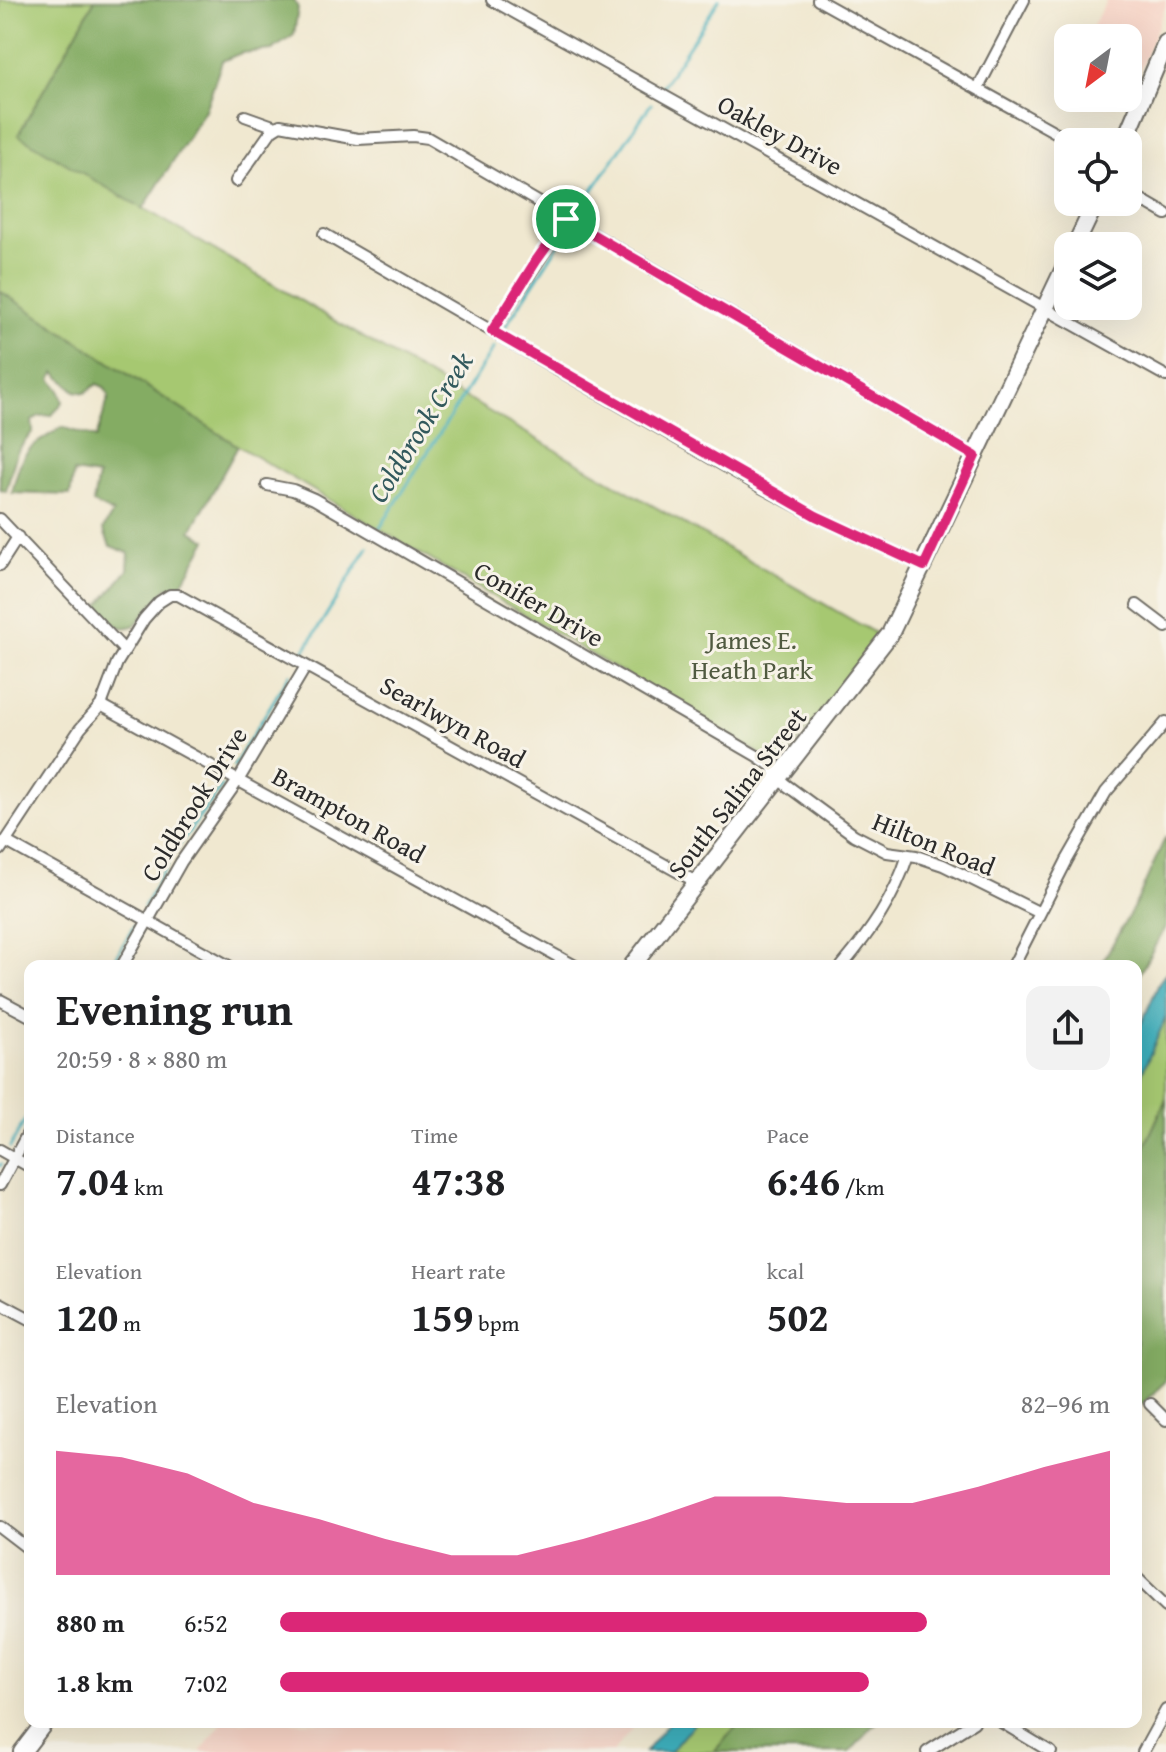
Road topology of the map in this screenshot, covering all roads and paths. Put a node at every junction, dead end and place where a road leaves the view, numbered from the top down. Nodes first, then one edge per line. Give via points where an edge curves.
1 (492, 0) edge
2 (818, 0) edge
3 (1024, 0) edge
4 (1166, 43) edge
5 (1161, 69) edge
6 (978, 88) junction
7 (245, 116) dead end
8 (276, 127) junction
9 (1131, 128) edge
10 (1054, 131) edge
11 (236, 181) dead end
12 (1142, 200) edge
13 (1166, 214) edge
14 (566, 219) junction
15 (324, 234) dead end
16 (1054, 290) edge
17 (1045, 309) junction
18 (492, 331) junction
19 (1166, 376) edge
20 (975, 456) junction
21 (267, 485) dead end
22 (0, 519) edge
23 (18, 537) junction
24 (0, 565) edge
25 (924, 566) junction
26 (1137, 605) dead end
27 (1166, 627) edge
28 (124, 650) junction
29 (306, 666) junction
30 (101, 705) junction
31 (1166, 722) edge
32 (239, 779) junction
33 (778, 779) junction
34 (3, 846) edge
35 (908, 855) junction
36 (698, 883) junction
37 (1040, 913) junction
38 (148, 921) junction
39 (125, 960) edge
40 (218, 960) edge
41 (564, 960) edge
42 (637, 960) edge
43 (847, 960) edge
44 (1016, 960) edge
45 (0, 1000) edge
46 (24, 1013) edge
47 (24, 1140) edge
48 (0, 1150) edge
49 (14, 1158) junction
50 (24, 1164) edge
51 (0, 1185) edge
52 (0, 1303) edge
53 (24, 1316) edge
54 (1150, 1404) dead end
55 (1166, 1420) edge
56 (0, 1527) edge
57 (24, 1545) edge
58 (1142, 1583) edge
59 (1166, 1606) edge
60 (1166, 1710) edge
61 (40, 1728) edge
62 (965, 1728) edge
63 (1011, 1728) edge
64 (22, 1752) edge
65 (927, 1752) edge
66 (1051, 1752) edge
67 (1143, 1752) edge

1 - 17 street, Oakley Drive
2 - 6 street
3 - 6 street
4 - 5 main road
5 - 9 main road
6 - 10 street
7 - 8 street
8 - 11 street
8 - 14 street via 358,139 428,138
12 - 13 street
14 - 18 street
14 - 20 street
15 - 18 street
16 - 17 main road, South Salina Street
17 - 19 street, Oakley Drive
17 - 20 main road, South Salina Street
18 - 25 street via 802,509
20 - 25 main road, South Salina Street
21 - 33 street, Conifer Drive via 314,499 757,756 773,767
22 - 23 street
23 - 24 street
23 - 28 street
25 - 33 main road, South Salina Street via 890,634
26 - 27 street
28 - 29 street, Searlwyn Road via 159,602 178,595
28 - 30 street
29 - 32 street, Coldbrook Drive
29 - 36 street, Searlwyn Road
30 - 32 street, Brampton Road
30 - 34 street
31 - 37 street via 1106,792
32 - 38 street, Coldbrook Drive via 181,862
32 - 41 street, Brampton Road
33 - 35 street, Hilton Road via 854,835 887,852
33 - 36 main road, South Salina Street
34 - 38 street
35 - 37 street, Hilton Road via 943,865
35 - 43 street via 885,910
36 - 42 main road, South Salina Street
37 - 44 street
38 - 39 street, Coldbrook Drive
38 - 40 street
45 - 46 street
47 - 49 street
48 - 49 street
49 - 50 street
49 - 51 street
52 - 53 street
54 - 55 street
56 - 57 street
58 - 59 street
60 - 67 street
61 - 64 main road
62 - 65 street
63 - 66 street

